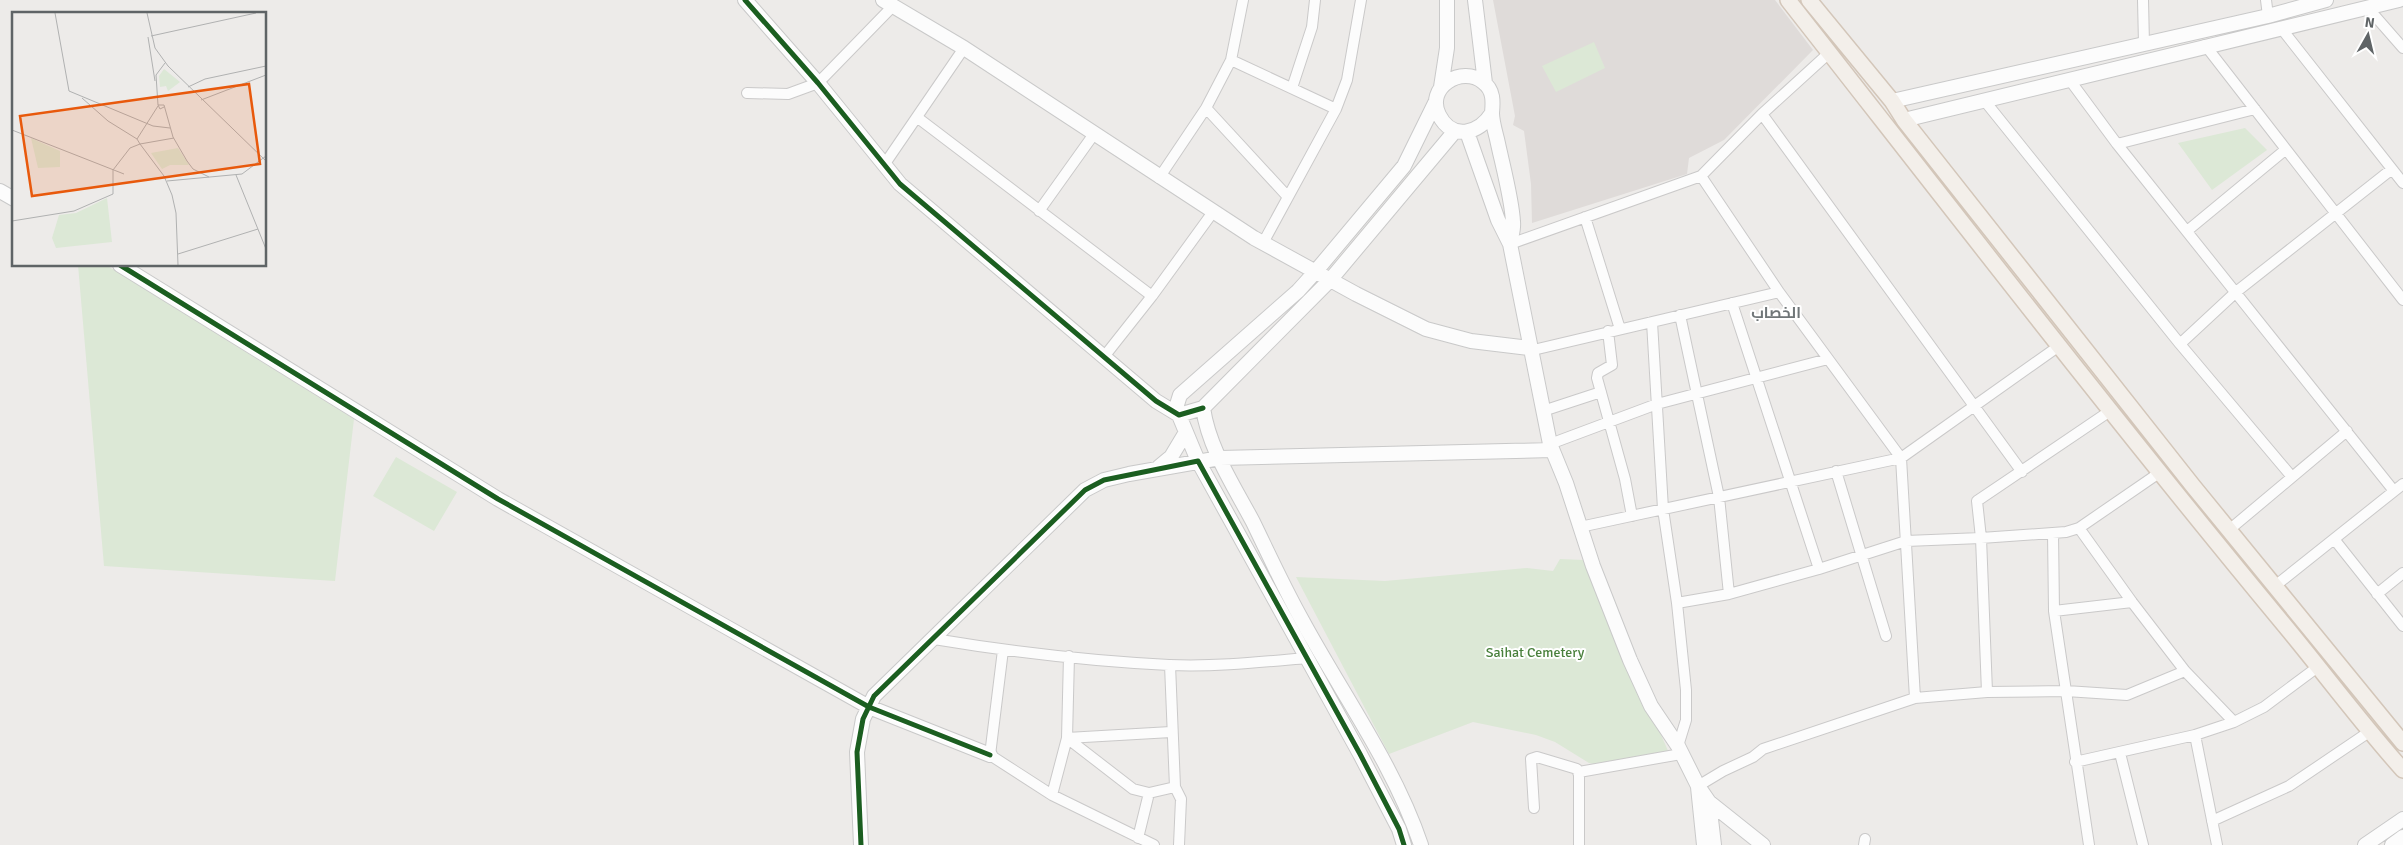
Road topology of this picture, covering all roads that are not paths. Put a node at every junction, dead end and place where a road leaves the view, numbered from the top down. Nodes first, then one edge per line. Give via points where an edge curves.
1 (745, 0) edge
2 (1243, 0) edge
3 (1315, 0) edge
4 (1361, 0) edge
5 (1447, 0) edge
6 (1475, 0) edge
7 (1788, 0) edge
8 (1809, 0) edge
9 (2144, 0) edge
10 (2266, 0) edge
11 (2326, 0) edge
12 (2399, 0) edge
13 (888, 3) edge
14 (2368, 8) junction
15 (2268, 16) junction
16 (2281, 28) junction
17 (2144, 44) junction
18 (2206, 45) junction
19 (964, 48) junction
20 (2403, 48) edge
21 (1829, 53) junction
22 (1231, 60) junction
23 (2068, 80) junction
24 (818, 83) junction
25 (1485, 83) junction
26 (1442, 87) junction
27 (1292, 88) junction
28 (747, 93) dead end
29 (1984, 100) junction
30 (1436, 101) junction
31 (1892, 102) junction
32 (1206, 108) junction
33 (1336, 109) junction
34 (2254, 109) junction
35 (1492, 113) junction
36 (1762, 114) junction
37 (918, 118) junction
38 (1904, 120) junction
39 (1461, 132) junction
40 (1094, 134) junction
41 (2117, 144) junction
42 (2286, 150) junction
43 (884, 165) junction
44 (2392, 169) junction
45 (1701, 176) junction
46 (1159, 178) junction
47 (2403, 183) edge
48 (0, 191) edge
49 (12, 198) edge
50 (1288, 198) junction
51 (1039, 211) junction
52 (1213, 212) junction
53 (2336, 212) junction
54 (1585, 217) junction
55 (2187, 230) junction
56 (1263, 243) junction
57 (1510, 244) junction
58 (122, 266) edge
59 (1316, 271) junction
60 (1331, 279) junction
61 (1779, 292) junction
62 (2236, 292) junction
63 (1152, 296) junction
64 (2403, 300) edge
65 (1732, 303) junction
66 (1680, 315) junction
67 (1652, 322) junction
68 (1620, 329) junction
69 (1608, 331) junction
70 (2180, 344) junction
71 (2059, 346) junction
72 (1529, 349) junction
73 (1103, 358) junction
74 (1828, 360) junction
75 (1755, 377) junction
76 (1601, 392) junction
77 (1697, 393) junction
78 (1657, 404) junction
79 (1975, 407) junction
80 (1203, 408) junction
81 (1543, 411) junction
82 (2110, 411) junction
83 (1179, 415) junction
84 (1609, 420) junction
85 (1186, 432) junction
86 (2347, 432) junction
87 (1551, 447) junction
88 (1220, 458) junction
89 (1902, 458) junction
90 (1198, 461) junction
91 (1158, 468) junction
92 (1836, 471) junction
93 (2022, 472) junction
94 (2159, 473) junction
95 (2292, 477) junction
96 (1790, 483) junction
97 (2403, 484) edge
98 (2394, 491) junction
99 (1719, 497) junction
100 (1663, 509) junction
101 (1632, 516) junction
102 (1580, 527) junction
103 (2079, 528) junction
104 (2229, 530) junction
105 (2053, 533) junction
106 (1981, 538) junction
107 (2334, 539) junction
108 (1906, 541) junction
109 (1862, 555) junction
110 (1819, 569) junction
111 (2403, 573) edge
112 (2275, 586) junction
113 (1729, 594) junction
114 (2377, 594) junction
115 (2132, 602) junction
116 (1677, 603) junction
117 (2054, 611) junction
118 (2403, 626) edge
119 (1886, 636) dead end
120 (934, 639) junction
121 (1003, 650) junction
122 (1069, 656) junction
123 (1307, 658) junction
124 (1170, 665) junction
125 (2319, 666) junction
126 (2185, 671) junction
127 (2066, 691) junction
128 (1987, 692) junction
129 (1915, 698) junction
130 (868, 707) junction
131 (2234, 722) junction
132 (1171, 732) junction
133 (2369, 732) junction
134 (2195, 735) junction
135 (1067, 738) junction
136 (2403, 743) edge
137 (1679, 750) junction
138 (2120, 753) junction
139 (990, 755) junction
140 (2075, 762) junction
141 (2403, 770) edge
142 (1578, 772) junction
143 (1698, 786) junction
144 (1175, 787) junction
145 (1149, 793) junction
146 (1052, 795) junction
147 (1709, 802) junction
148 (1534, 808) dead end
149 (2403, 819) edge
150 (2212, 821) junction
151 (2403, 837) edge
152 (1135, 840) edge
153 (861, 845) edge
154 (1154, 845) edge
155 (1179, 845) edge
156 (1404, 845) edge
157 (1421, 845) edge
158 (1579, 845) edge
159 (1704, 845) edge
160 (1714, 845) edge
161 (1763, 845) edge
162 (2089, 845) edge
163 (2143, 845) edge
164 (2217, 845) edge
165 (2366, 845) edge
166 (2392, 845) edge

1 - 24 street
2 - 22 street
3 - 27 street via 1312,27
4 - 33 street via 1347,80
5 - 26 street via 1447,48
6 - 25 street
7 - 21 main road
8 - 31 main road
9 - 17 street
10 - 15 street
11 - 15 street
12 - 14 street
13 - 19 street
13 - 24 street
14 - 16 street
14 - 20 street
15 - 17 street
16 - 18 street
16 - 44 street
17 - 31 street
18 - 23 street
18 - 34 street
19 - 37 street
19 - 40 street
21 - 36 street
21 - 71 main road
22 - 27 street
22 - 32 street
23 - 29 street
23 - 41 street
24 - 28 street via 788,94
24 - 43 street
25 - 26 street via 1471,76 1457,76
25 - 35 street via 1493,98
26 - 30 street
27 - 33 street
29 - 38 street
29 - 70 street
30 - 39 street via 1443,123
30 - 59 street via 1404,166
31 - 38 main road
32 - 46 street
32 - 50 street
33 - 50 street
34 - 41 street
34 - 42 street
35 - 39 street via 1485,124
35 - 57 street via 1514,222
36 - 45 street
36 - 79 street
37 - 43 street
37 - 51 street
38 - 104 main road
39 - 57 street
39 - 60 street
40 - 46 street
40 - 51 street
41 - 55 street
42 - 53 street
42 - 55 street
43 - 73 street via 900,184
44 - 47 street
44 - 53 street
45 - 54 street
45 - 61 street
46 - 52 street
48 - 49 street
50 - 56 street
51 - 63 street
52 - 56 street
52 - 63 street
53 - 62 street
53 - 64 street
54 - 57 street
54 - 68 street
55 - 62 street
56 - 59 street
57 - 72 street
58 - 130 street via 498,499
59 - 60 street
59 - 83 street via 1298,291 1180,395 1176,408
60 - 72 street via 1426,329
60 - 80 street
61 - 65 street
61 - 74 street
62 - 70 street
62 - 86 street
63 - 73 street
65 - 66 street
65 - 75 street
66 - 67 street
66 - 77 street
67 - 68 street
67 - 78 street
68 - 69 street
69 - 72 street
69 - 76 street via 1612,362 1597,375
70 - 95 street
71 - 79 street
71 - 82 main road
72 - 81 street
73 - 83 street via 1156,401
74 - 75 street
74 - 89 street
75 - 77 street
75 - 96 street
76 - 81 street
76 - 84 street
77 - 78 street
77 - 99 street
78 - 84 street
78 - 100 street
79 - 89 street
79 - 93 street
80 - 83 street
80 - 88 street
81 - 87 street
82 - 93 street
82 - 94 main road
83 - 85 street
84 - 87 street
84 - 101 street
85 - 90 street
85 - 91 street via 1171,457
86 - 95 street
86 - 98 street
87 - 88 street
87 - 102 street
88 - 90 street
88 - 157 street via 1301,620 1393,781
89 - 92 street
89 - 108 street
90 - 91 street
90 - 123 street
91 - 120 street via 1104,480 1085,490
92 - 96 street
92 - 109 street
93 - 106 street via 1978,501
94 - 103 street
94 - 125 main road
95 - 104 street
96 - 99 street
96 - 110 street
97 - 98 street
98 - 107 street
99 - 100 street
99 - 113 street
100 - 101 street
100 - 116 street
101 - 102 street
102 - 137 street via 1634,668 1651,706
103 - 105 street
103 - 115 street
104 - 112 main road
105 - 106 street
105 - 117 street
106 - 108 street
106 - 128 street
107 - 112 street
107 - 114 street
108 - 109 street
108 - 129 street
109 - 110 street
109 - 119 street
110 - 113 street
111 - 114 street
112 - 136 main road
113 - 116 street
114 - 118 street
115 - 117 street
115 - 126 street
116 - 137 street via 1686,690 1686,720
117 - 127 street
120 - 121 street
120 - 130 street via 874,696
121 - 122 street
121 - 139 street
122 - 124 street
122 - 135 street
123 - 124 street via 1241,664
123 - 156 street via 1399,829
124 - 132 street
125 - 131 street via 2264,707
125 - 133 main road
126 - 127 street via 2127,695
126 - 131 street
127 - 128 street
127 - 140 street
128 - 129 street
129 - 143 street via 1763,749
130 - 139 street
130 - 153 street via 862,719 857,752
131 - 134 street
132 - 135 street
132 - 144 street
133 - 141 main road
133 - 150 street via 2289,786
134 - 138 street
134 - 150 street
135 - 145 street via 1133,789
135 - 146 street
137 - 142 street
137 - 143 street
138 - 140 street
138 - 163 street
139 - 146 street
140 - 162 street
142 - 148 street via 1573,767 1533,757 1530,763
142 - 158 street
143 - 147 street
143 - 159 street
144 - 145 street
144 - 155 street via 1181,798
145 - 152 street
146 - 152 street
147 - 160 street
147 - 161 street
149 - 165 street
150 - 164 street
151 - 166 street
152 - 154 street

